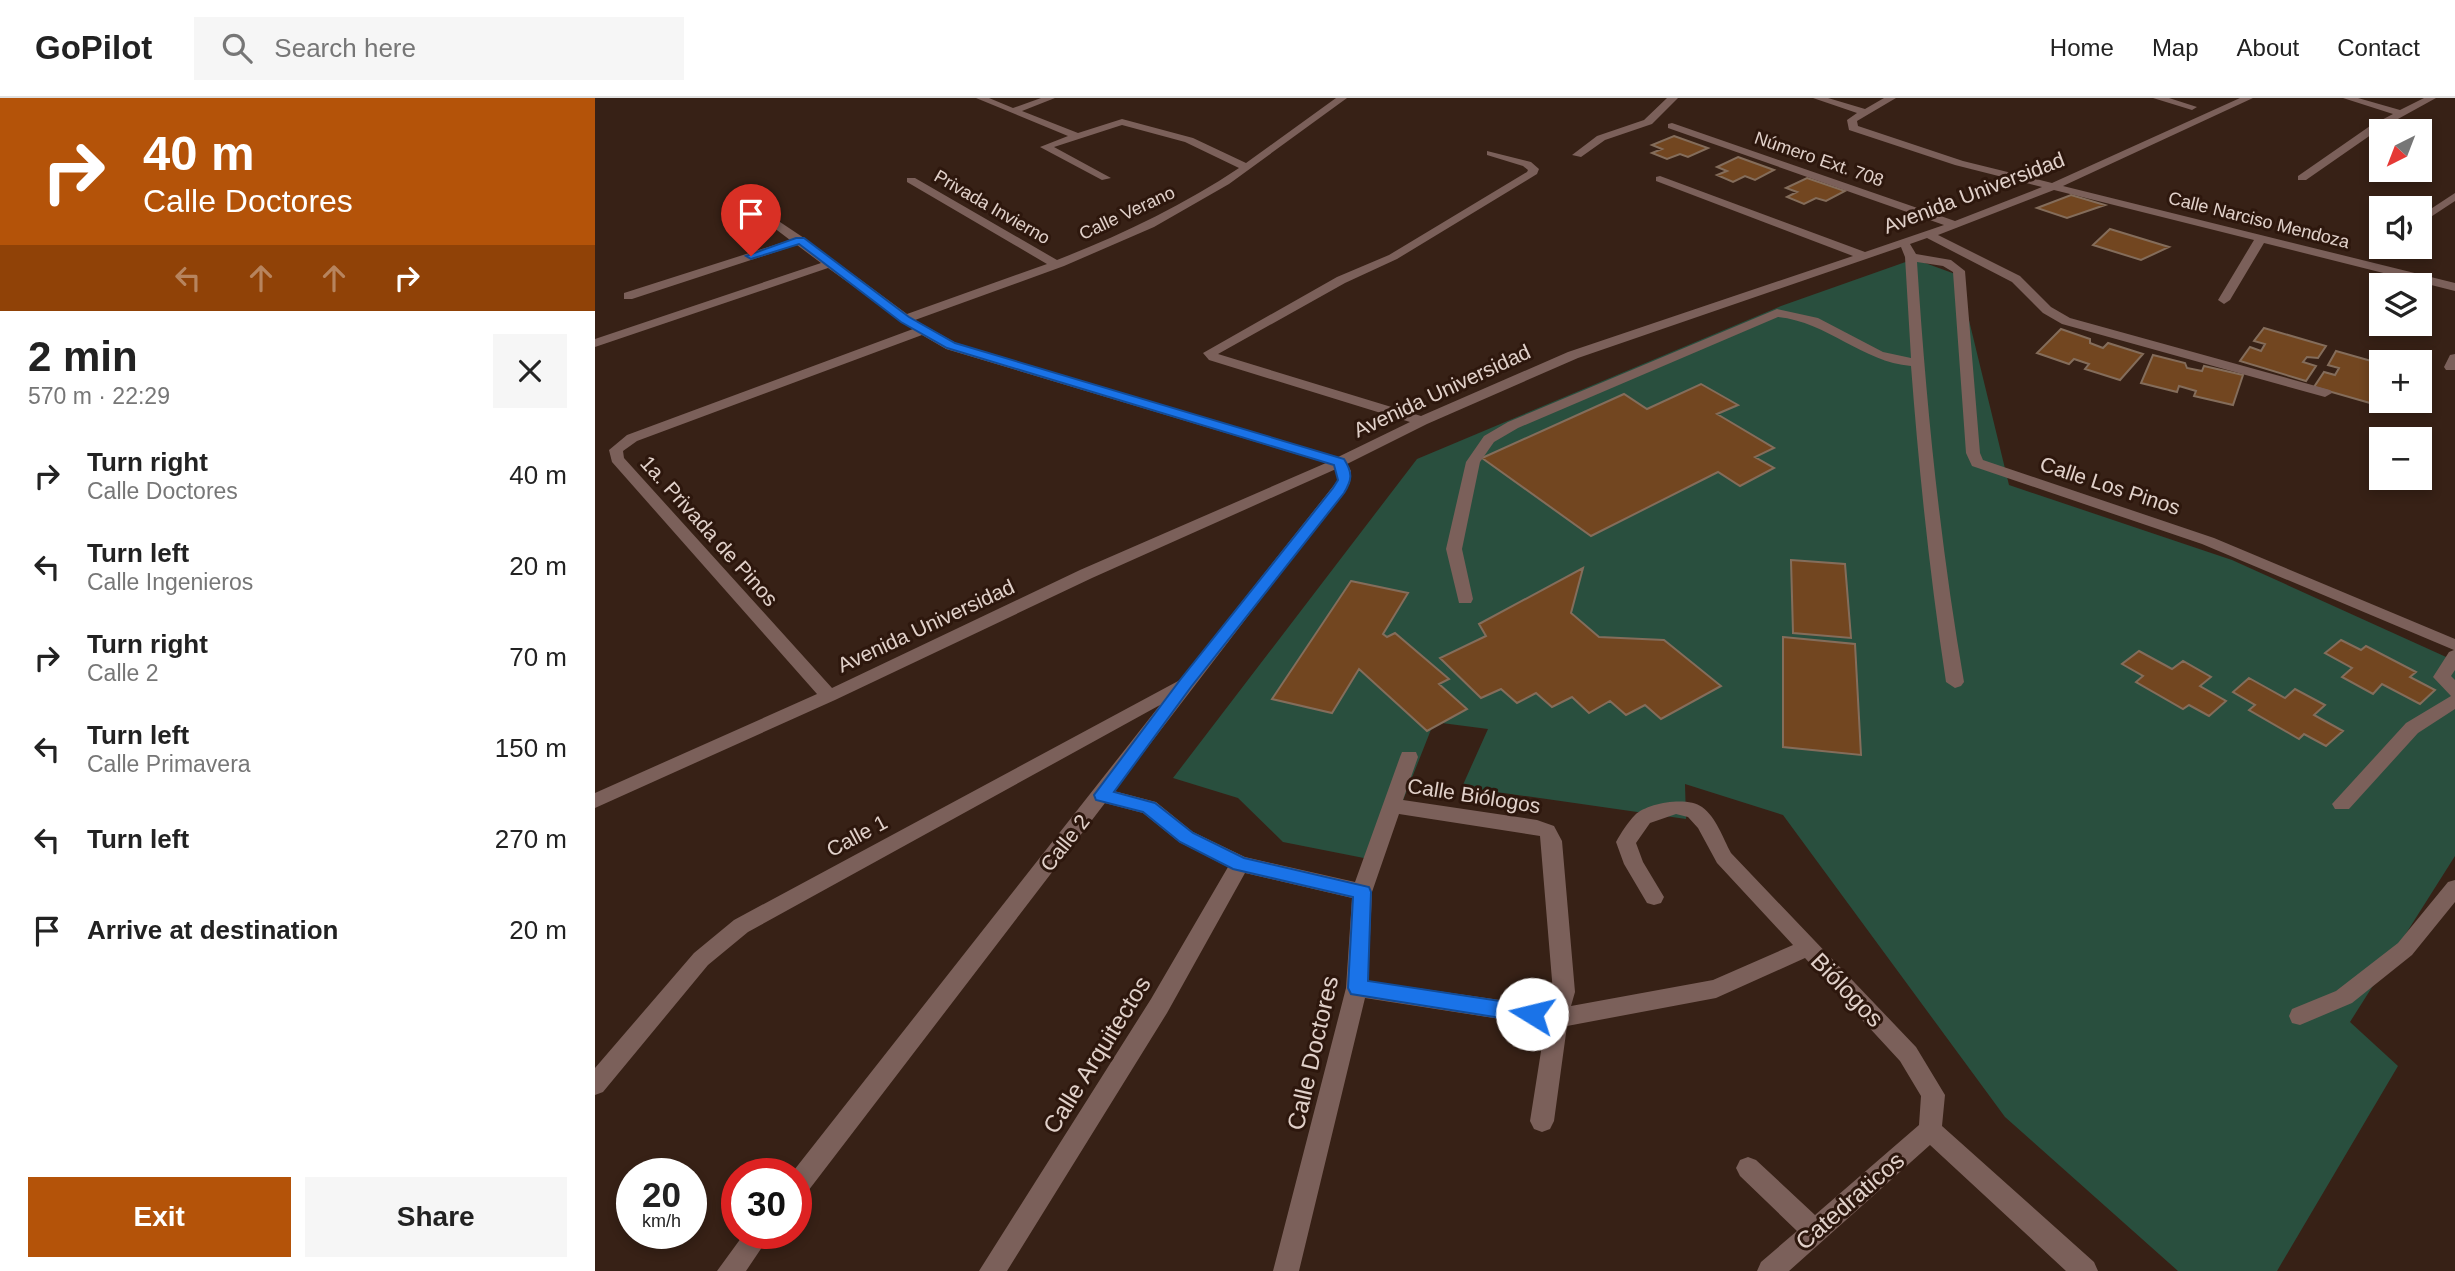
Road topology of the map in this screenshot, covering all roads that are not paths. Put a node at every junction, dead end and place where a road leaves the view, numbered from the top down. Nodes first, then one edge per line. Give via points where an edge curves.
1 (981, 98) edge
2 (1050, 98) edge
3 (1342, 98) edge
4 (1672, 98) edge
5 (1818, 98) edge
6 (1891, 98) edge
7 (2158, 98) edge
8 (2248, 98) edge
9 (2431, 98) edge
10 (2356, 99) edge
11 (2192, 107) dead end
12 (1013, 111) junction
13 (1865, 112) junction
14 (2402, 114) junction
15 (1672, 126) dead end
16 (1076, 136) junction
17 (1491, 153) dead end
18 (1577, 155) dead end
19 (1246, 167) junction
20 (1106, 178) dead end
21 (2302, 178) dead end
22 (1660, 179) dead end
23 (911, 180) dead end
24 (2054, 186) junction
25 (2455, 196) edge
26 (753, 206) dead end
27 (2432, 212) edge
28 (1955, 225) junction
29 (1930, 234) junction
30 (2261, 239) junction
31 (800, 240) junction
32 (1908, 250) junction
33 (1865, 256) junction
34 (831, 263) junction
35 (1056, 264) junction
36 (2455, 287) edge
37 (628, 296) dead end
38 (2224, 300) dead end
39 (905, 319) junction
40 (923, 330) junction
41 (595, 343) edge
42 (1915, 362) junction
43 (2325, 393) dead end
44 (1422, 421) junction
45 (1339, 462) junction
46 (1465, 599) dead end
47 (2455, 645) edge
48 (2455, 656) edge
49 (1955, 682) dead end
50 (1186, 683) junction
51 (2455, 691) edge
52 (829, 696) junction
53 (2455, 701) edge
54 (1409, 757) dead end
55 (1103, 795) junction
56 (595, 801) edge
57 (2342, 804) dead end
58 (1393, 806) junction
59 (1240, 864) junction
60 (2455, 888) edge
61 (1362, 892) junction
62 (1654, 897) dead end
63 (1807, 948) junction
64 (1357, 988) junction
65 (2300, 1016) dead end
66 (1557, 1018) junction
67 (595, 1085) edge
68 (1542, 1121) dead end
69 (1930, 1130) junction
70 (812, 1167) edge
71 (1748, 1168) dead end
72 (1815, 1231) junction
73 (747, 1249) edge
74 (730, 1271) edge
75 (992, 1271) edge
76 (1286, 1271) edge
77 (1770, 1271) edge
78 (2085, 1271) edge

1 - 12 street
2 - 12 street
3 - 19 street, Calle Verano
4 - 18 street via 1648,122 1601,138
5 - 13 street
6 - 13 street
7 - 11 street
8 - 24 street, Avenida Universidad
9 - 14 street
10 - 14 street
12 - 16 street
13 - 24 street, Calle Narciso Mendoza via 1853,120 1853,128 1959,163
14 - 21 street
15 - 28 street, Número Ext. 708
16 - 19 street via 1122,122 1189,140
16 - 20 street via 1045,147
17 - 44 street via 1527,164 1534,169 1532,174 1393,257 1210,353
19 - 35 street, Calle Verano via 1152,224
22 - 33 street
23 - 35 street, Privada Invierno
24 - 28 street, Avenida Universidad
24 - 30 street, Calle Narciso Mendoza
25 - 27 street
26 - 31 street
28 - 29 street, Avenida Universidad
29 - 32 street, Avenida Universidad
29 - 43 street via 2016,279 2047,310 2066,321
30 - 36 street, Calle Narciso Mendoza
30 - 38 street
31 - 34 street
31 - 37 street
32 - 33 street, Avenida Universidad
32 - 42 street
32 - 47 street, Calle Los Pinos via 1959,271 1977,463 2208,541
33 - 44 street, Avenida Universidad via 1573,355
34 - 39 street
34 - 41 street
35 - 39 street, Calle Verano
39 - 40 street
40 - 45 street via 951,346 998,361
40 - 52 street, 1a. Privada de Pinos via 632,438 616,450 617,459
42 - 46 street via 1881,358 1816,320 1777,313 1513,425 1489,439 1473,462 1454,550
42 - 49 street via 1942,608
44 - 45 street, Avenida Universidad
45 - 50 street, Calle 2 via 1345,480 1339,490
45 - 52 street, Avenida Universidad via 1086,574
48 - 51 street via 2442,674
50 - 55 street, Calle 2
50 - 67 street, Calle 1 via 741,926 701,959
52 - 56 street, Avenida Universidad
53 - 57 street via 2412,728
54 - 58 street, Calle Doctores
55 - 59 street via 1149,807 1186,837
55 - 70 street, Calle 2
58 - 61 street, Calle Doctores
58 - 66 street, Calle Biólogos via 1547,831 1552,841 1564,992
59 - 61 street
59 - 75 street, Calle Arquitectos via 1159,1006
60 - 65 street via 2405,949 2344,997
61 - 64 street, Calle Doctores
62 - 63 street, Biólogos via 1626,842 1643,818 1676,807 1694,811 1724,858
63 - 66 street via 1716,989
63 - 69 street, Biólogos via 1908,1054 1933,1095
64 - 66 street
64 - 76 street, Calle Doctores
66 - 68 street
69 - 72 street, Catedraticos
69 - 78 street
71 - 72 street
72 - 77 street, Catedraticos
73 - 74 street

